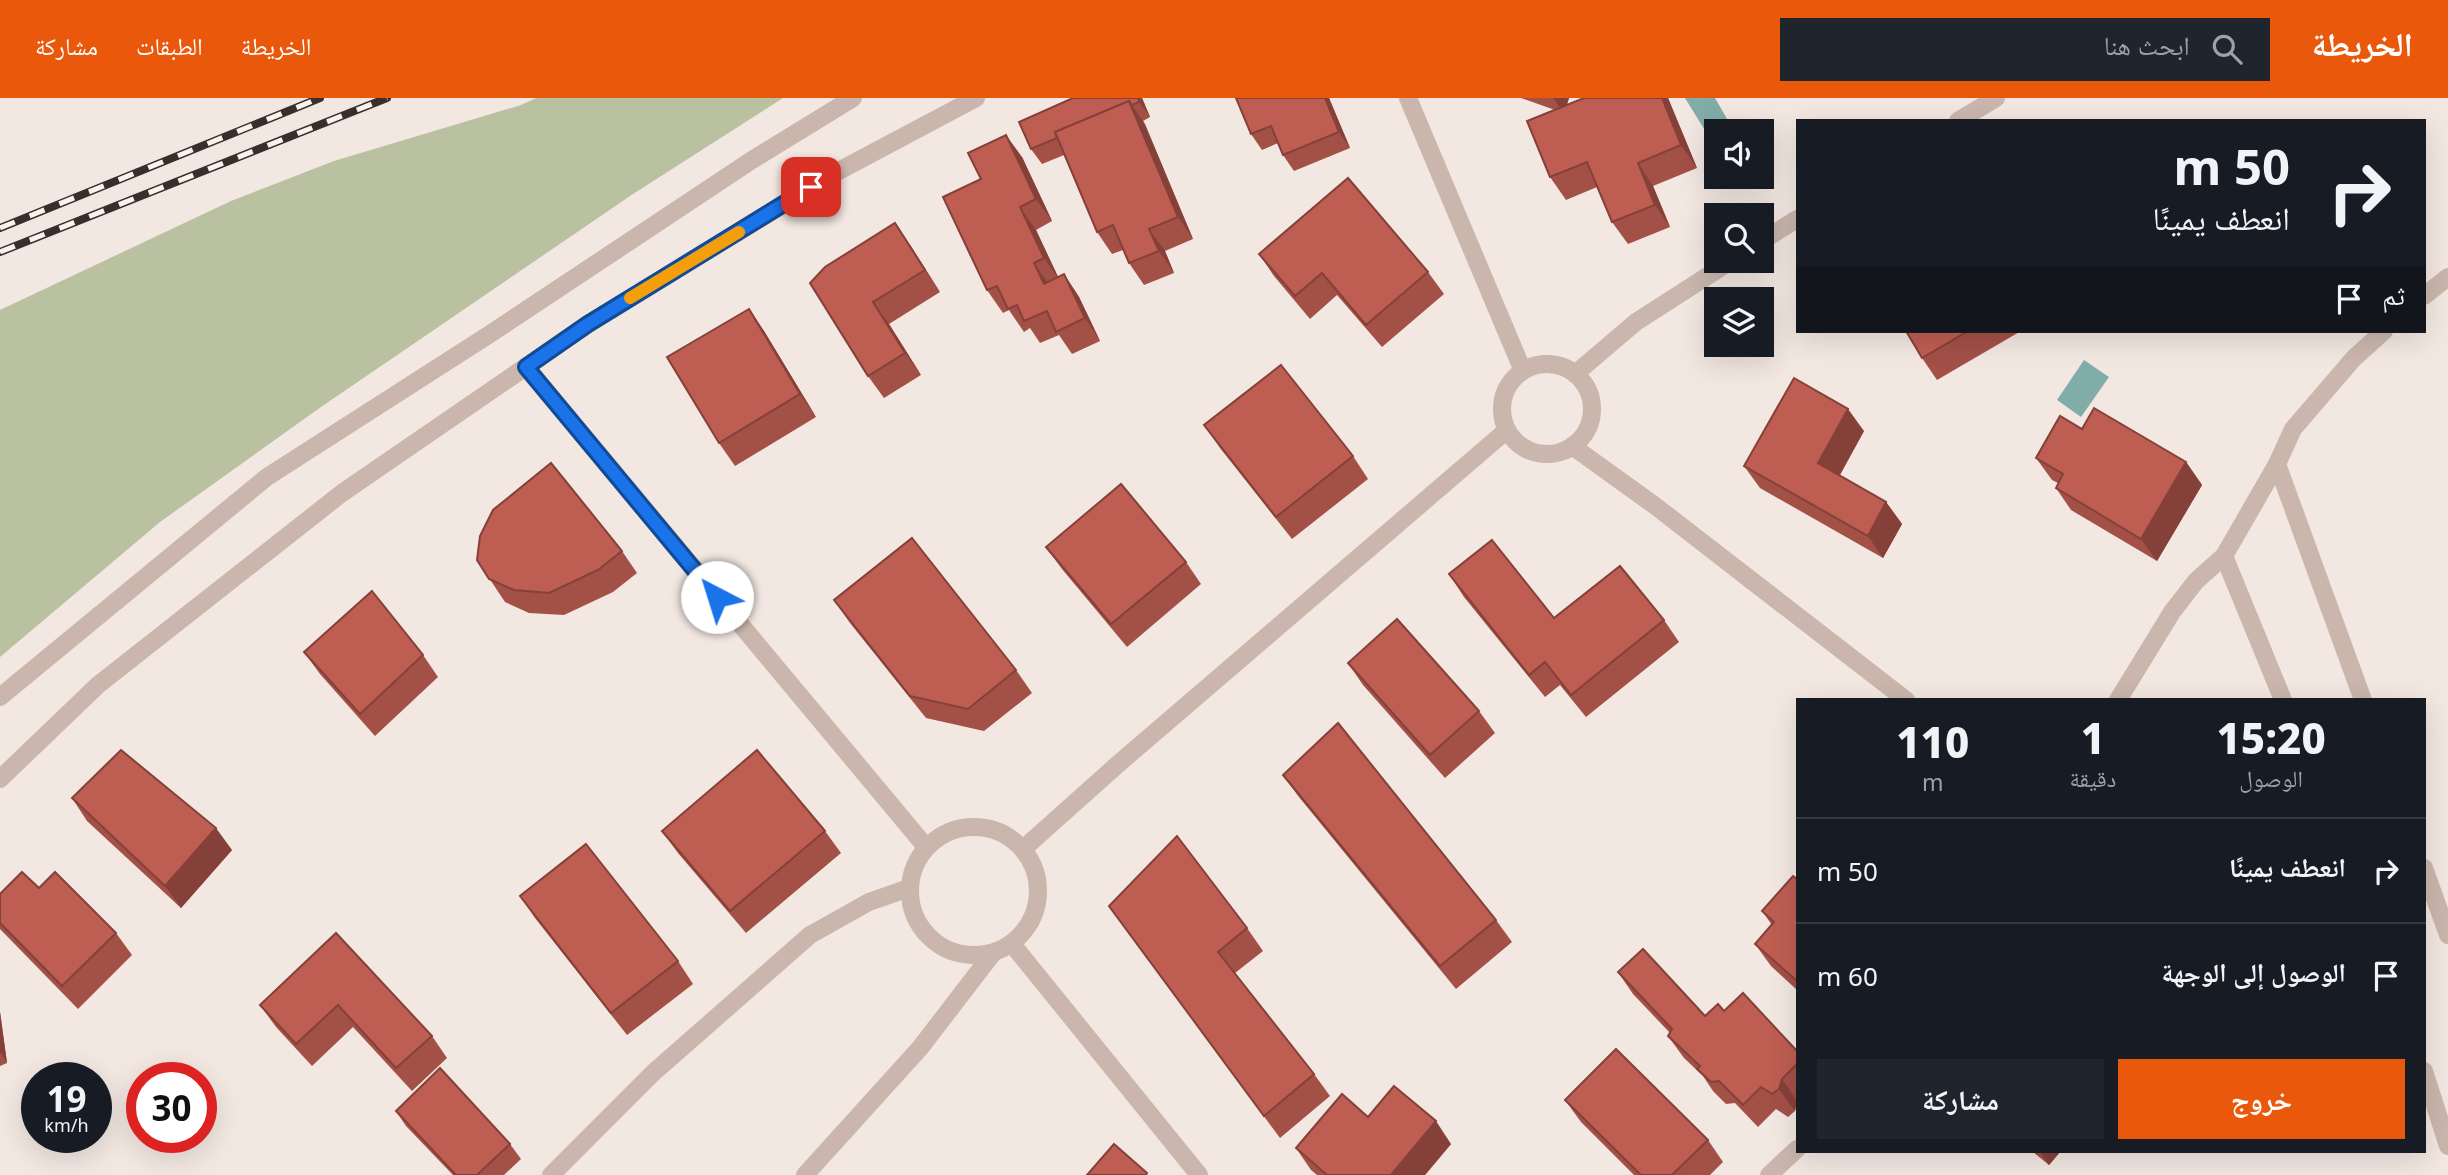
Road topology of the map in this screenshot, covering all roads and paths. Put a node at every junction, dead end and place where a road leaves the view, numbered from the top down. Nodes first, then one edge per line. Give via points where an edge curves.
1 (853, 98) edge
2 (976, 98) edge
3 (1408, 98) edge
4 (1996, 98) edge
5 (1961, 119) edge
6 (1796, 220) edge
7 (1774, 233) edge
8 (1712, 273) edge
9 (2448, 277) edge
10 (2426, 294) edge
11 (2382, 333) edge
12 (526, 367) junction
13 (1523, 371) junction
14 (1575, 374) junction
15 (1507, 430) junction
16 (1572, 446) junction
17 (2277, 464) junction
18 (2224, 556) junction
19 (0, 697) edge
20 (1903, 698) edge
21 (2119, 698) edge
22 (2282, 698) edge
23 (2362, 698) edge
24 (0, 779) edge
25 (926, 847) junction
26 (1023, 849) junction
27 (2426, 874) edge
28 (909, 888) junction
29 (2436, 902) edge
30 (2448, 935) edge
31 (1012, 944) junction
32 (993, 953) junction
33 (2426, 1077) edge
34 (2448, 1146) edge
35 (1796, 1150) edge
36 (551, 1175) edge
37 (804, 1175) edge
38 (1199, 1175) edge
39 (1769, 1175) edge

1 - 19 street via 267,477
2 - 12 street via 834,174 588,324
3 - 13 street
4 - 5 street
6 - 7 street
8 - 14 street via 1636,322
9 - 10 street
11 - 17 street via 2293,429
12 - 24 street via 342,493 98,685
12 - 25 street
13 - 14 street via 1550,364
13 - 15 street via 1503,397
14 - 16 street via 1590,397 1592,411 1590,425
15 - 16 street via 1522,446 1543,454
15 - 26 street
16 - 20 street
17 - 18 street
17 - 23 street
18 - 21 street via 2196,581 2172,612
18 - 22 street
25 - 26 street via 943,834 964,827 986,827
25 - 28 street via 914,866
26 - 31 street via 1034,867 1036,909 1027,929
27 - 29 street
28 - 32 street via 919,927 934,942 972,956
28 - 36 street via 869,902 810,935 653,1073
29 - 30 street
31 - 32 street
31 - 38 street
32 - 37 street via 920,1048
33 - 34 street
35 - 39 street

